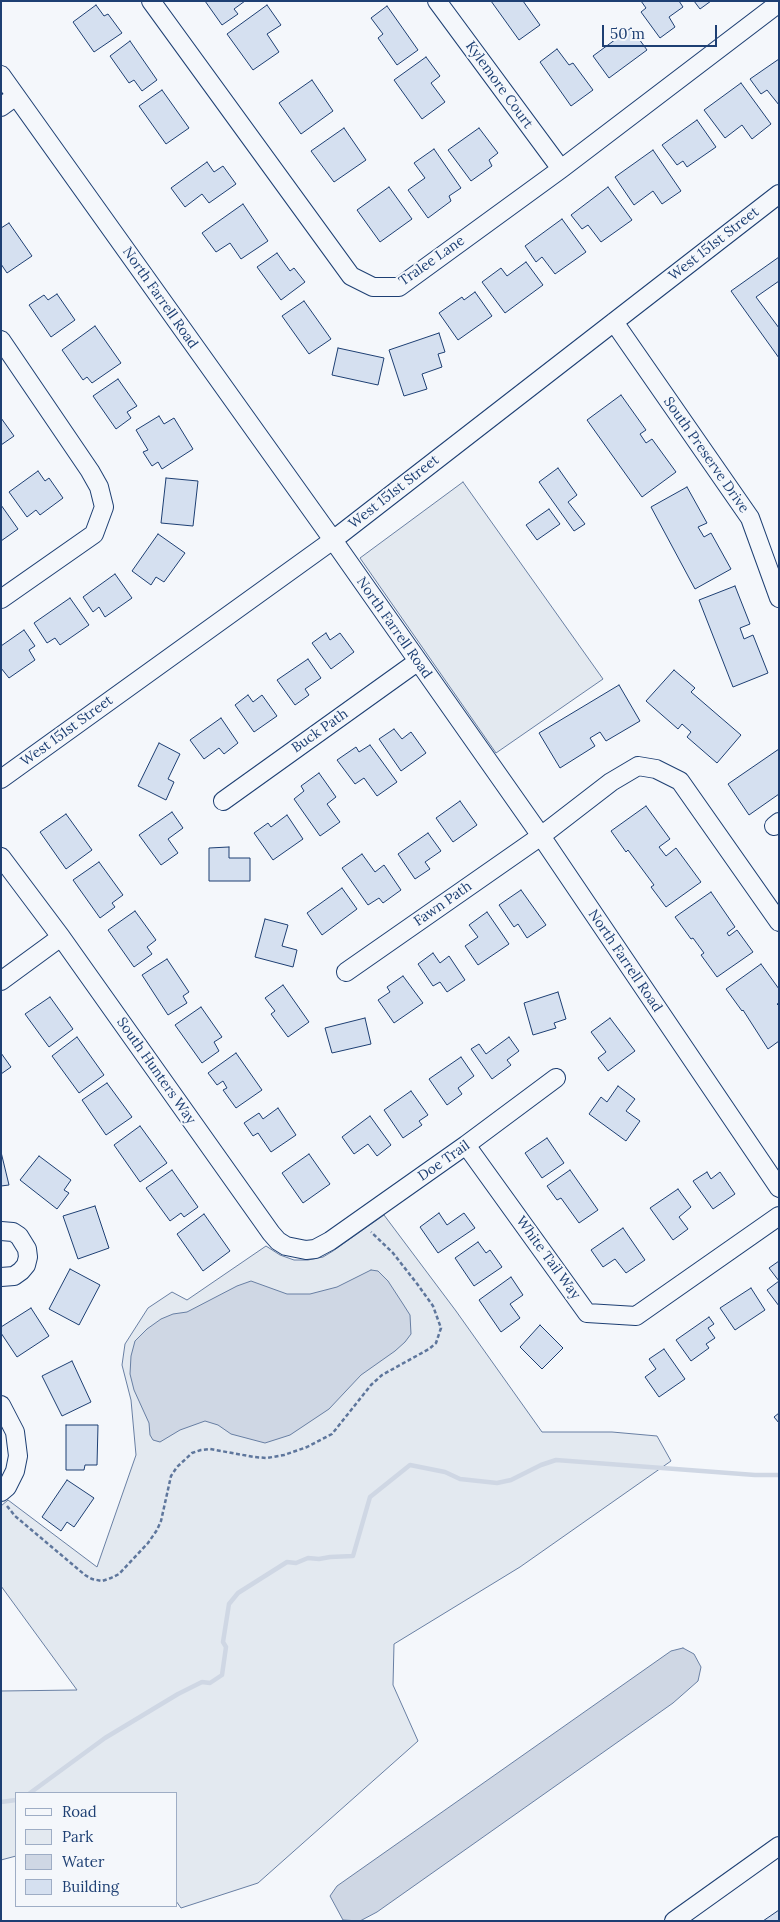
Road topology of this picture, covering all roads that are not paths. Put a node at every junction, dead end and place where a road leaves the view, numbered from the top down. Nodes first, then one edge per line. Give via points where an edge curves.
1 (151, 1) edge
2 (437, 1) edge
3 (779, 3) edge
4 (1, 75) edge
5 (16, 96) junction
6 (1, 107) edge
7 (561, 169) junction
8 (779, 194) edge
9 (614, 322) junction
10 (1, 340) edge
11 (333, 540) junction
12 (1, 598) edge
13 (779, 598) edge
14 (417, 662) junction
15 (1, 779) edge
16 (223, 801) dead end
17 (541, 836) junction
18 (1, 857) edge
19 (779, 922) edge
20 (61, 937) junction
21 (346, 972) dead end
22 (1, 981) edge
23 (556, 1078) dead end
24 (466, 1145) junction
25 (779, 1188) edge
26 (779, 1216) edge
27 (1, 1231) edge
28 (330, 1241) joint
29 (1, 1278) edge
30 (1, 1405) edge
31 (4, 1499) edge
32 (779, 1846) edge
33 (674, 1921) edge

1 - 7 street, Tralee Lane via 351,276 373,287 400,287
2 - 7 street, Kylemore Court
3 - 7 street, Tralee Lane
4 - 5 street, North Farrell Road
5 - 6 street
5 - 11 street, North Farrell Road
8 - 9 street, West 151st Street
9 - 11 street, West 151st Street
9 - 13 street, South Preserve Drive via 750,518
10 - 12 street via 90,471 99,487 104,507 94,534
11 - 14 street, North Farrell Road
11 - 15 street, West 151st Street
14 - 16 street, Buck Path
14 - 17 street, North Farrell Road
17 - 19 street via 610,782 638,766 656,769 680,781
17 - 21 street, Fawn Path
17 - 25 street, North Farrell Road
18 - 20 street, South Hunters Way
20 - 22 street
20 - 28 street, South Hunters Way via 278,1241 306,1250
23 - 24 street, Doe Trail
24 - 26 street, White Tail Way via 587,1313 636,1316
24 - 28 street, Doe Trail
27 - 29 street via 19,1236 28,1257 21,1271
30 - 31 street via 15,1432 18,1456
32 - 33 street

